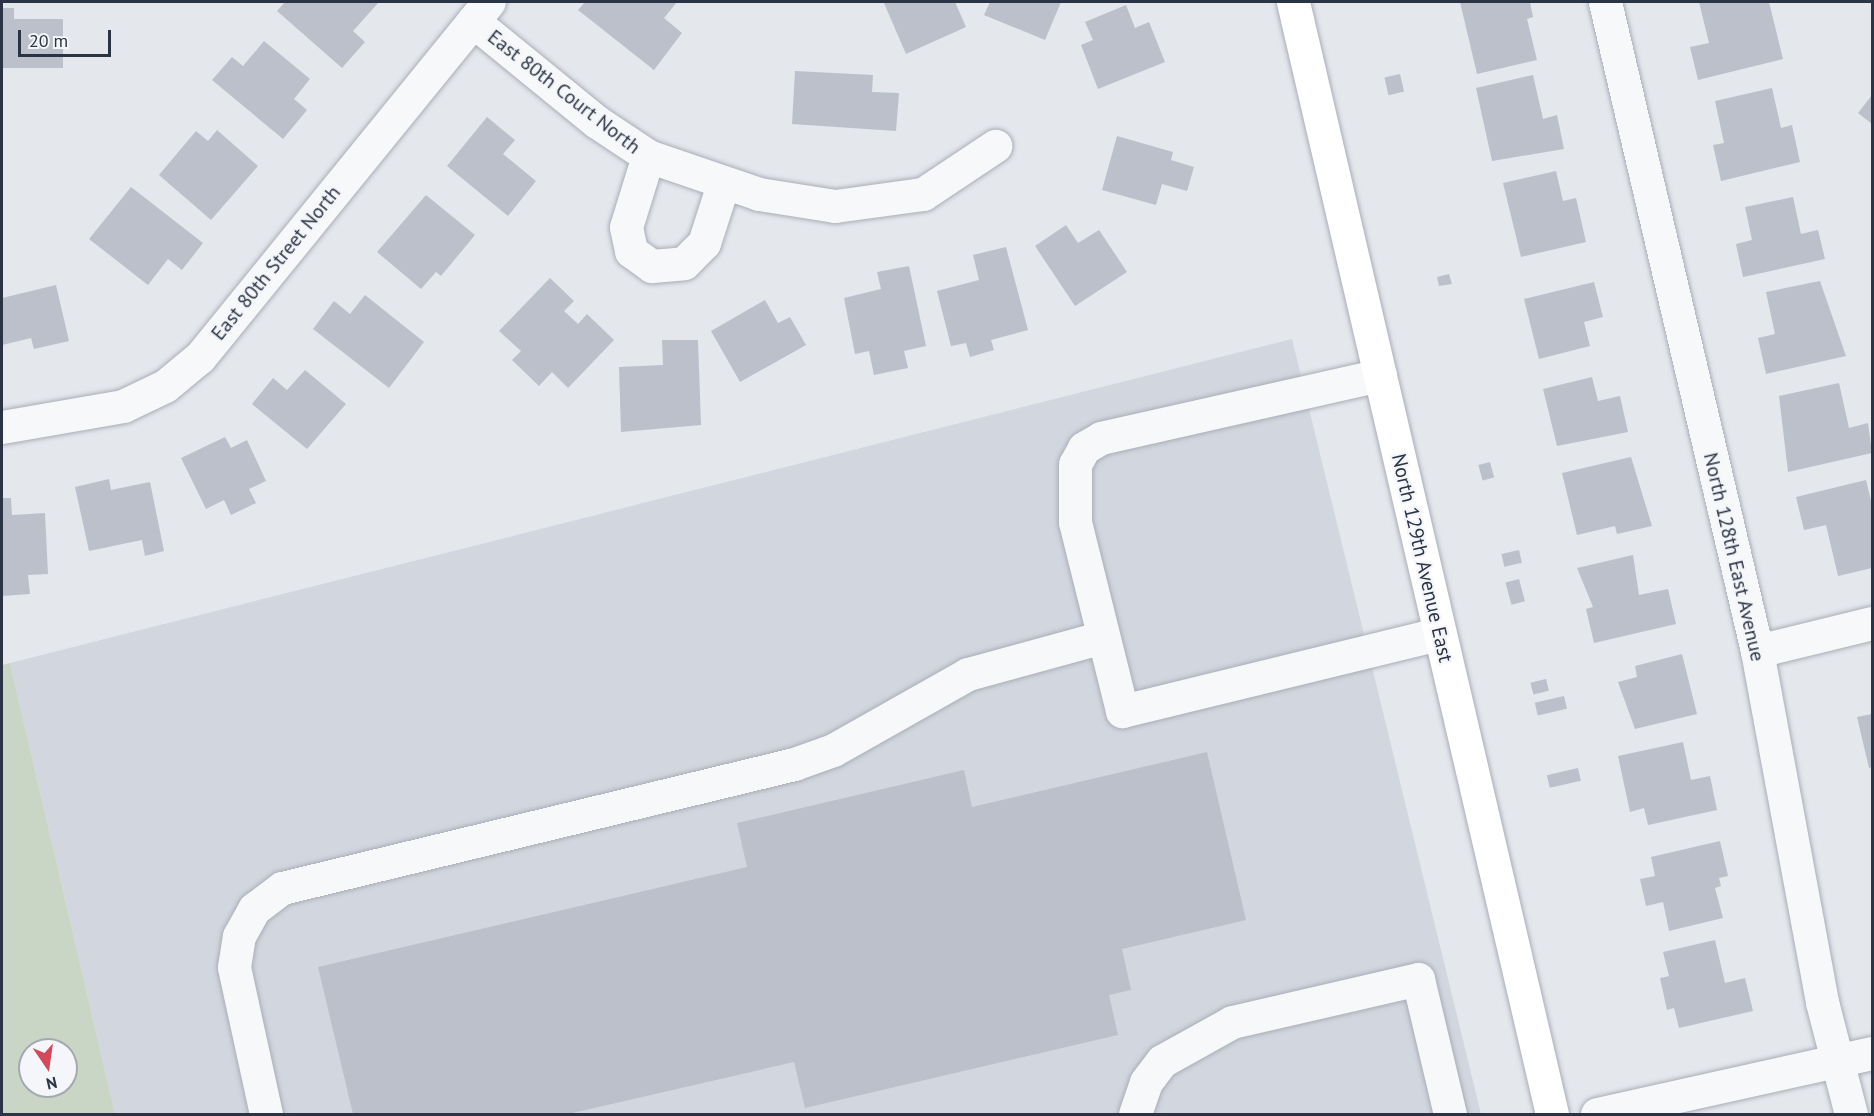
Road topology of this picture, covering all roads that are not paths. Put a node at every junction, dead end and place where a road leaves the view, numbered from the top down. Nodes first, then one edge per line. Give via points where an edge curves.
1 (1293, 2) edge
2 (1605, 2) edge
3 (481, 11) edge
4 (995, 146) dead end
5 (648, 156) junction
6 (723, 184) junction
7 (1380, 375) junction
8 (2, 427) edge
9 (1872, 623) edge
10 (1439, 634) junction
11 (1103, 636) junction
12 (1757, 651) junction
13 (1872, 1053) edge
14 (1839, 1061) junction
15 (266, 1114) edge
16 (1135, 1114) edge
17 (1450, 1114) edge
18 (1552, 1114) edge
19 (1597, 1114) edge
20 (1851, 1114) edge

1 - 7 main road, North 129th Avenue East
2 - 12 street, North 128th East Avenue
3 - 5 street, East 80th Court North via 597,122
3 - 8 street, East 80th Street North via 200,357 165,386 123,406
4 - 6 street, East 80th Court North via 923,194 846,205
5 - 6 street, East 80th Court North
5 - 6 street via 626,227 632,251 652,266 684,263 704,243
7 - 10 main road, North 129th Avenue East
7 - 11 street via 1101,438 1084,448 1074,464 1071,490
9 - 12 street
10 - 11 street via 1122,711
10 - 18 main road, North 129th Avenue East
11 - 15 street via 968,674 833,750 794,764 282,888 254,909 239,936 234,967
12 - 14 street, North 128th East Avenue via 1822,1002
13 - 14 street
14 - 19 street
14 - 20 street, North 128th East Avenue
16 - 17 street via 1146,1082 1162,1062 1232,1022 1418,979

